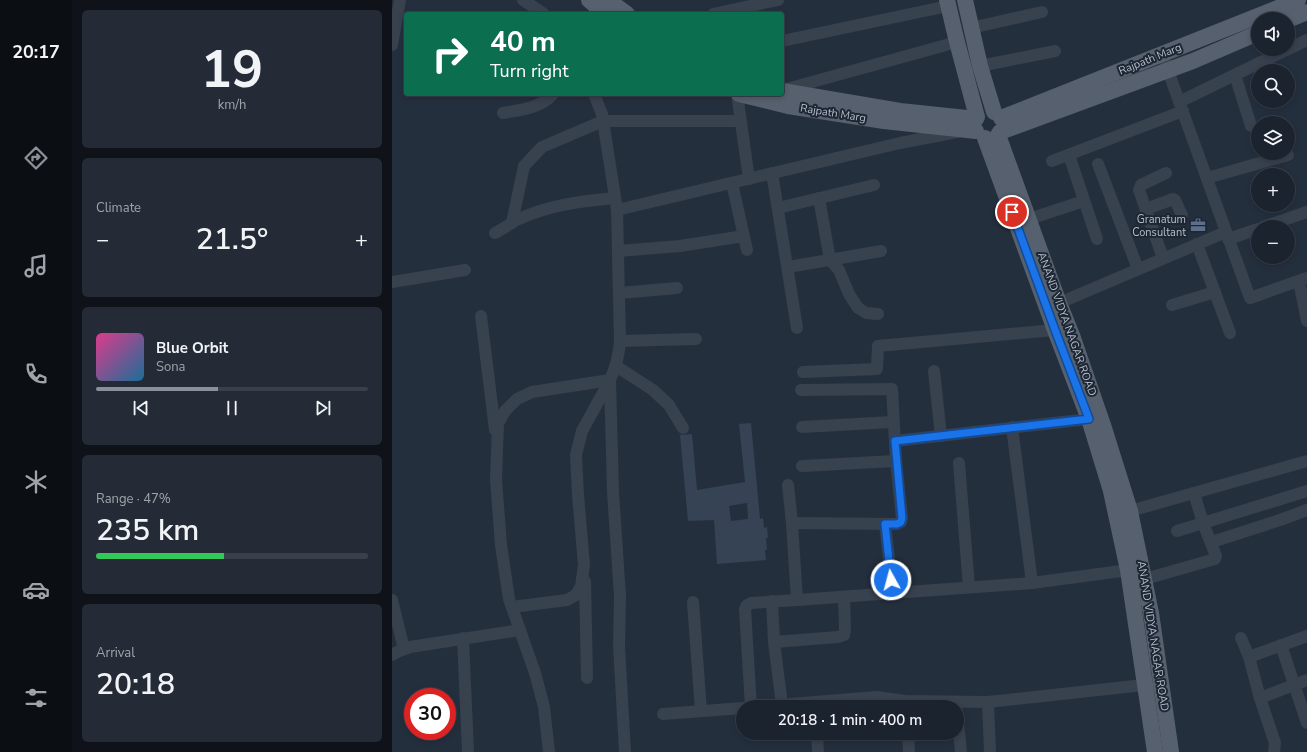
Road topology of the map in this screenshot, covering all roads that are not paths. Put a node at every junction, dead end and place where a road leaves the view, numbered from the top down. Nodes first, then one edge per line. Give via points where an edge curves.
1 (400, 0) edge
2 (523, 0) edge
3 (589, 0) edge
4 (608, 0) edge
5 (778, 0) edge
6 (965, 0) edge
7 (1298, 0) edge
8 (948, 3) edge
9 (541, 12) edge
10 (603, 12) edge
11 (624, 12) edge
12 (722, 12) edge
13 (1042, 12) dead end
14 (1307, 12) edge
15 (1295, 17) edge
16 (401, 21) edge
17 (971, 28) junction
18 (1251, 36) edge
19 (1307, 40) edge
20 (784, 41) edge
21 (957, 42) junction
22 (392, 45) edge
23 (1295, 46) edge
24 (1055, 52) dead end
25 (1162, 54) junction
26 (1274, 56) edge
27 (980, 66) junction
28 (1168, 70) junction
29 (1235, 75) junction
30 (784, 90) edge
31 (784, 91) edge
32 (551, 96) edge
33 (595, 96) edge
34 (738, 96) edge
35 (746, 96) edge
36 (1181, 106) junction
37 (503, 113) dead end
38 (603, 121) junction
39 (741, 121) junction
40 (986, 126) junction
41 (1251, 126) dead end
42 (1068, 155) junction
43 (1270, 160) edge
44 (1052, 161) dead end
45 (1098, 164) dead end
46 (772, 173) junction
47 (1166, 173) dead end
48 (1207, 178) junction
49 (748, 179) junction
50 (732, 183) junction
51 (874, 184) dead end
52 (615, 198) junction
53 (819, 198) junction
54 (1084, 201) junction
55 (778, 208) junction
56 (1146, 209) junction
57 (617, 210) junction
58 (1307, 212) edge
59 (1182, 215) dead end
60 (1029, 219) junction
61 (1284, 220) edge
62 (512, 224) junction
63 (1251, 230) edge
64 (495, 233) dead end
65 (1227, 235) junction
66 (744, 236) junction
67 (1097, 239) dead end
68 (1197, 244) junction
69 (618, 250) junction
70 (747, 250) dead end
71 (881, 251) dead end
72 (1163, 258) junction
73 (830, 260) junction
74 (788, 267) junction
75 (1138, 269) junction
76 (465, 270) dead end
77 (1303, 280) edge
78 (392, 282) edge
79 (676, 288) dead end
80 (1214, 292) junction
81 (619, 293) junction
82 (1059, 303) junction
83 (1172, 305) dead end
84 (878, 314) dead end
85 (481, 316) dead end
86 (1307, 322) edge
87 (797, 328) dead end
88 (1055, 330) junction
89 (1230, 334) dead end
90 (696, 339) dead end
91 (620, 341) junction
92 (616, 366) junction
93 (934, 371) dead end
94 (803, 372) dead end
95 (610, 380) junction
96 (801, 390) dead end
97 (1089, 419) junction
98 (893, 422) junction
99 (802, 427) dead end
100 (1012, 427) junction
101 (683, 428) dead end
102 (942, 436) junction
103 (497, 441) junction
104 (895, 441) junction
105 (896, 461) junction
106 (1307, 461) edge
107 (959, 463) dead end
108 (802, 466) dead end
109 (788, 485) dead end
110 (1307, 491) edge
111 (1194, 493) junction
112 (1307, 510) edge
113 (1130, 511) junction
114 (792, 523) junction
115 (1203, 523) junction
116 (885, 524) junction
117 (1177, 531) dead end
118 (1212, 542) junction
119 (584, 565) junction
120 (1138, 572) junction
121 (1032, 583) junction
122 (969, 587) junction
123 (893, 594) junction
124 (844, 597) junction
125 (392, 600) edge
126 (797, 600) junction
127 (772, 601) junction
128 (693, 602) dead end
129 (512, 607) junction
130 (520, 630) junction
131 (1307, 636) edge
132 (463, 638) junction
133 (1241, 638) dead end
134 (774, 642) junction
135 (1281, 645) junction
136 (404, 649) junction
137 (392, 655) edge
138 (1249, 657) junction
139 (587, 678) dead end
140 (1307, 680) edge
141 (1160, 684) junction
142 (1294, 684) junction
143 (1144, 685) junction
144 (1260, 698) junction
145 (751, 700) edge
146 (781, 700) edge
147 (854, 700) edge
148 (890, 700) edge
149 (988, 702) junction
150 (964, 706) edge
151 (736, 708) edge
152 (701, 711) junction
153 (663, 714) dead end
154 (1307, 723) edge
155 (817, 740) edge
156 (908, 740) edge
157 (960, 740) edge
158 (468, 752) edge
159 (549, 752) edge
160 (625, 752) edge
161 (818, 752) edge
162 (909, 752) edge
163 (961, 752) edge
164 (990, 752) edge
165 (1155, 752) edge
166 (1171, 752) edge
167 (1274, 752) edge

1 - 16 street
2 - 9 street
3 - 10 main road
4 - 11 main road
5 - 12 street
6 - 17 main road, ANAND VIDYA NAGAR ROAD
7 - 25 main road, Rajpath Marg
8 - 20 street
8 - 21 main road, ANAND VIDYA NAGAR ROAD
13 - 17 street
14 - 15 main road
16 - 22 street
17 - 27 main road, ANAND VIDYA NAGAR ROAD
18 - 28 main road, Rajpath Marg via 1193,62
19 - 23 street
21 - 30 street
21 - 40 main road, ANAND VIDYA NAGAR ROAD
24 - 27 street
25 - 28 street
25 - 40 main road, Rajpath Marg
26 - 29 street
27 - 40 main road, ANAND VIDYA NAGAR ROAD
28 - 36 street
28 - 40 main road, Rajpath Marg
29 - 36 street
29 - 41 street
31 - 40 main road, Rajpath Marg
32 - 37 street via 529,109
33 - 38 street
34 - 39 street
35 - 40 main road, Rajpath Marg via 788,106 884,121
36 - 42 street
36 - 48 street
38 - 39 street
38 - 52 street
38 - 62 street via 542,147 530,158 524,166
39 - 49 street
40 - 46 street
40 - 60 main road, ANAND VIDYA NAGAR ROAD
40 - 88 main road, ANAND VIDYA NAGAR ROAD
42 - 44 street
42 - 54 street
43 - 48 street
45 - 75 street
46 - 49 street
46 - 55 street
47 - 56 street via 1141,184 1139,190
48 - 65 street
49 - 50 street
50 - 57 street
50 - 66 street
51 - 53 street
52 - 57 street
52 - 62 street via 558,206 518,219
53 - 55 street
53 - 73 street
54 - 60 street
54 - 67 street
55 - 74 street
56 - 59 street via 1173,199
56 - 72 street
57 - 69 street
58 - 61 street
60 - 82 main road, ANAND VIDYA NAGAR ROAD
62 - 64 street
63 - 65 street
65 - 68 street
65 - 77 street via 1250,298
66 - 69 street via 680,246
66 - 70 street
68 - 72 street
68 - 80 street
69 - 81 street
71 - 73 street
72 - 75 street
73 - 74 street
73 - 84 street via 839,270 858,308 866,313
74 - 87 street
75 - 82 street
76 - 78 street
77 - 86 street
79 - 81 street
80 - 83 street
80 - 89 street
81 - 91 street
82 - 113 main road, ANAND VIDYA NAGAR ROAD via 1086,374
85 - 103 street
88 - 94 street via 878,346 877,369
88 - 97 main road, ANAND VIDYA NAGAR ROAD
90 - 91 street
91 - 92 street
92 - 95 street
92 - 101 street via 653,390 669,405
93 - 102 street
95 - 103 street via 532,392 517,399 505,411 498,424
95 - 119 street via 582,431 576,455
95 - 160 street
96 - 98 street via 892,389
97 - 100 street
97 - 120 main road, ANAND VIDYA NAGAR ROAD
98 - 99 street
98 - 104 street
100 - 102 street
100 - 121 street
102 - 104 street
103 - 129 street via 496,480 501,545
104 - 105 street
105 - 108 street
105 - 116 street via 902,518 897,524
106 - 111 street
107 - 122 street
109 - 114 street
110 - 115 street
111 - 113 street
111 - 115 street
112 - 118 street
113 - 120 main road, ANAND VIDYA NAGAR ROAD
114 - 116 street
114 - 126 street
115 - 117 street
115 - 118 street
116 - 123 street
118 - 120 street via 1216,556 1212,561
119 - 129 street via 581,586 576,595 567,600
119 - 139 street
120 - 121 street
120 - 141 main road, ANAND VIDYA NAGAR ROAD via 1151,612
120 - 143 main road, ANAND VIDYA NAGAR ROAD
121 - 122 street
122 - 123 street
123 - 124 street
124 - 126 street
124 - 134 street via 844,635 838,638
125 - 136 street
126 - 127 street
127 - 134 street
127 - 145 street via 751,603 745,609
128 - 152 street
129 - 130 street
130 - 132 street
130 - 159 street via 544,707
131 - 135 street
132 - 136 street
132 - 158 street
133 - 138 street
134 - 146 street
135 - 138 street
135 - 142 street
136 - 137 street
138 - 144 street
140 - 142 street
141 - 143 street
141 - 166 main road, ANAND VIDYA NAGAR ROAD
142 - 144 street
142 - 154 street
143 - 149 street
143 - 165 main road, ANAND VIDYA NAGAR ROAD
144 - 167 street via 1274,742
147 - 148 street via 878,697
149 - 150 street
149 - 164 street
151 - 152 street
152 - 153 street
155 - 161 street
156 - 162 street
157 - 163 street

